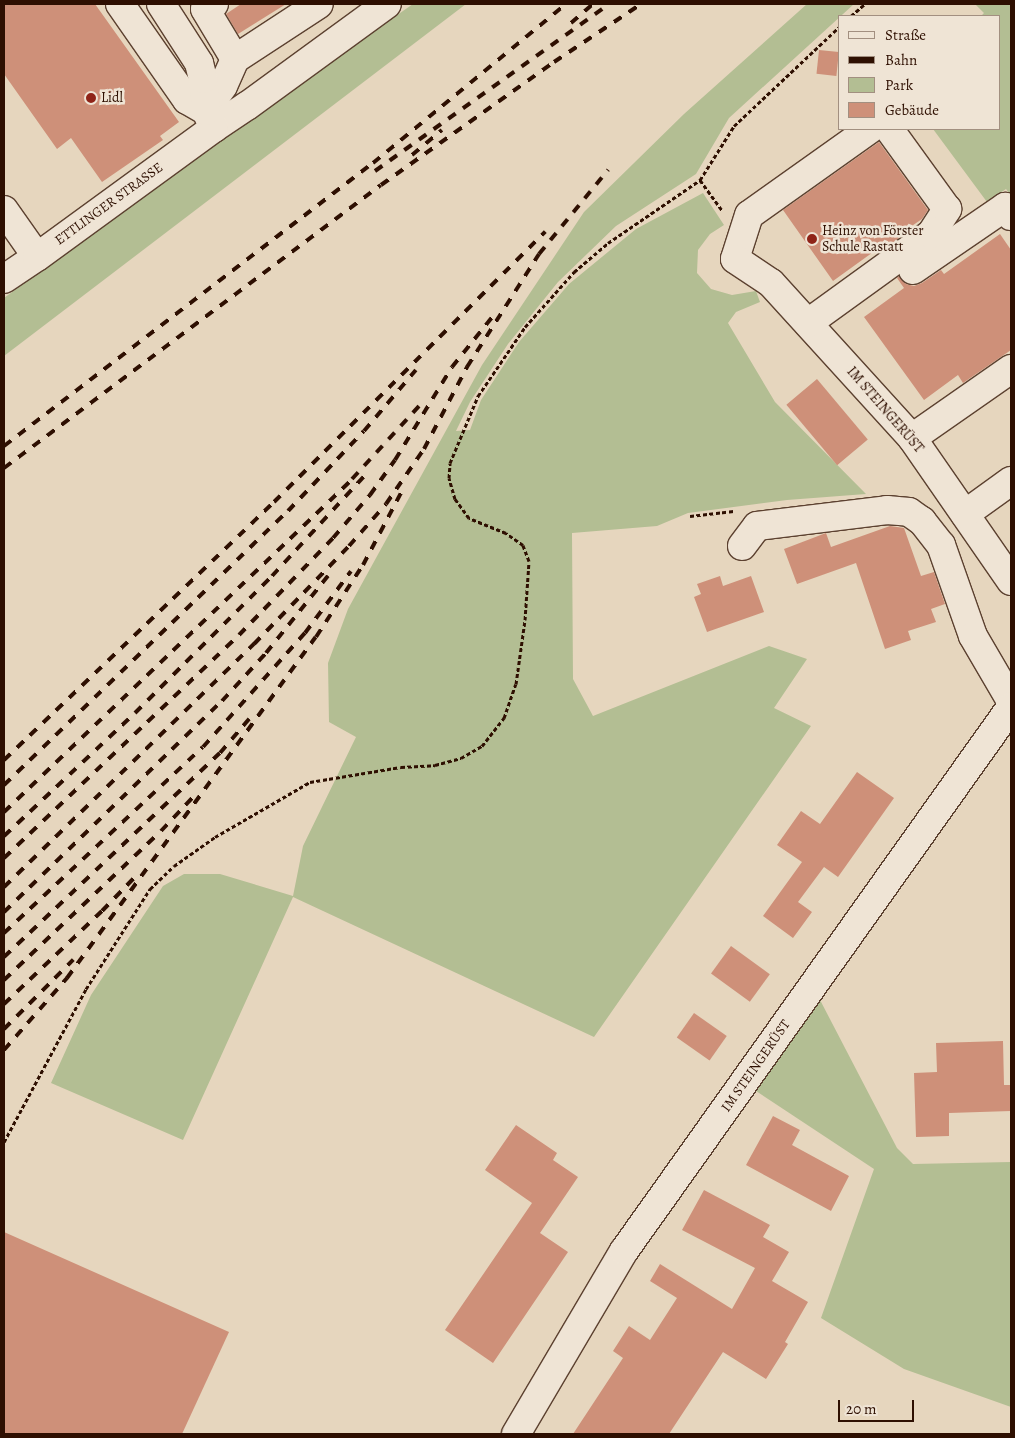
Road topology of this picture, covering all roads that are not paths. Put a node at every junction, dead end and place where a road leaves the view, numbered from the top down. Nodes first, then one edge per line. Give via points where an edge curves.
1 (120, 4) edge
2 (319, 4) edge
3 (387, 4) edge
4 (209, 6) edge
5 (168, 10) edge
6 (234, 59) junction
7 (210, 119) junction
8 (869, 130) edge
9 (890, 130) edge
10 (4, 210) edge
11 (1011, 216) edge
12 (38, 258) junction
13 (4, 279) edge
14 (814, 329) junction
15 (1011, 369) edge
16 (912, 438) junction
17 (1011, 481) edge
18 (965, 514) junction
19 (742, 546) dead end
20 (1011, 581) edge
21 (1011, 701) edge
22 (1011, 707) edge
23 (516, 1434) edge

1 - 7 street via 187,100
2 - 6 street
3 - 7 street, ETTLINGER STRASSE via 248,106
4 - 5 street
4 - 6 street
5 - 7 street via 199,62
6 - 7 street
7 - 12 street, ETTLINGER STRASSE
8 - 14 street, IM STEINGERÜST via 749,215 735,259 771,283
9 - 14 street via 947,209 931,234
10 - 12 street
11 - 14 street via 1005,207
12 - 13 street, ETTLINGER STRASSE
14 - 16 street, IM STEINGERÜST
15 - 16 street
16 - 18 street, IM STEINGERÜST
17 - 18 street
18 - 20 street, IM STEINGERÜST
19 - 21 street via 757,526 886,510 909,512 922,521 941,545 973,636
22 - 23 street, IM STEINGERÜST via 624,1251

